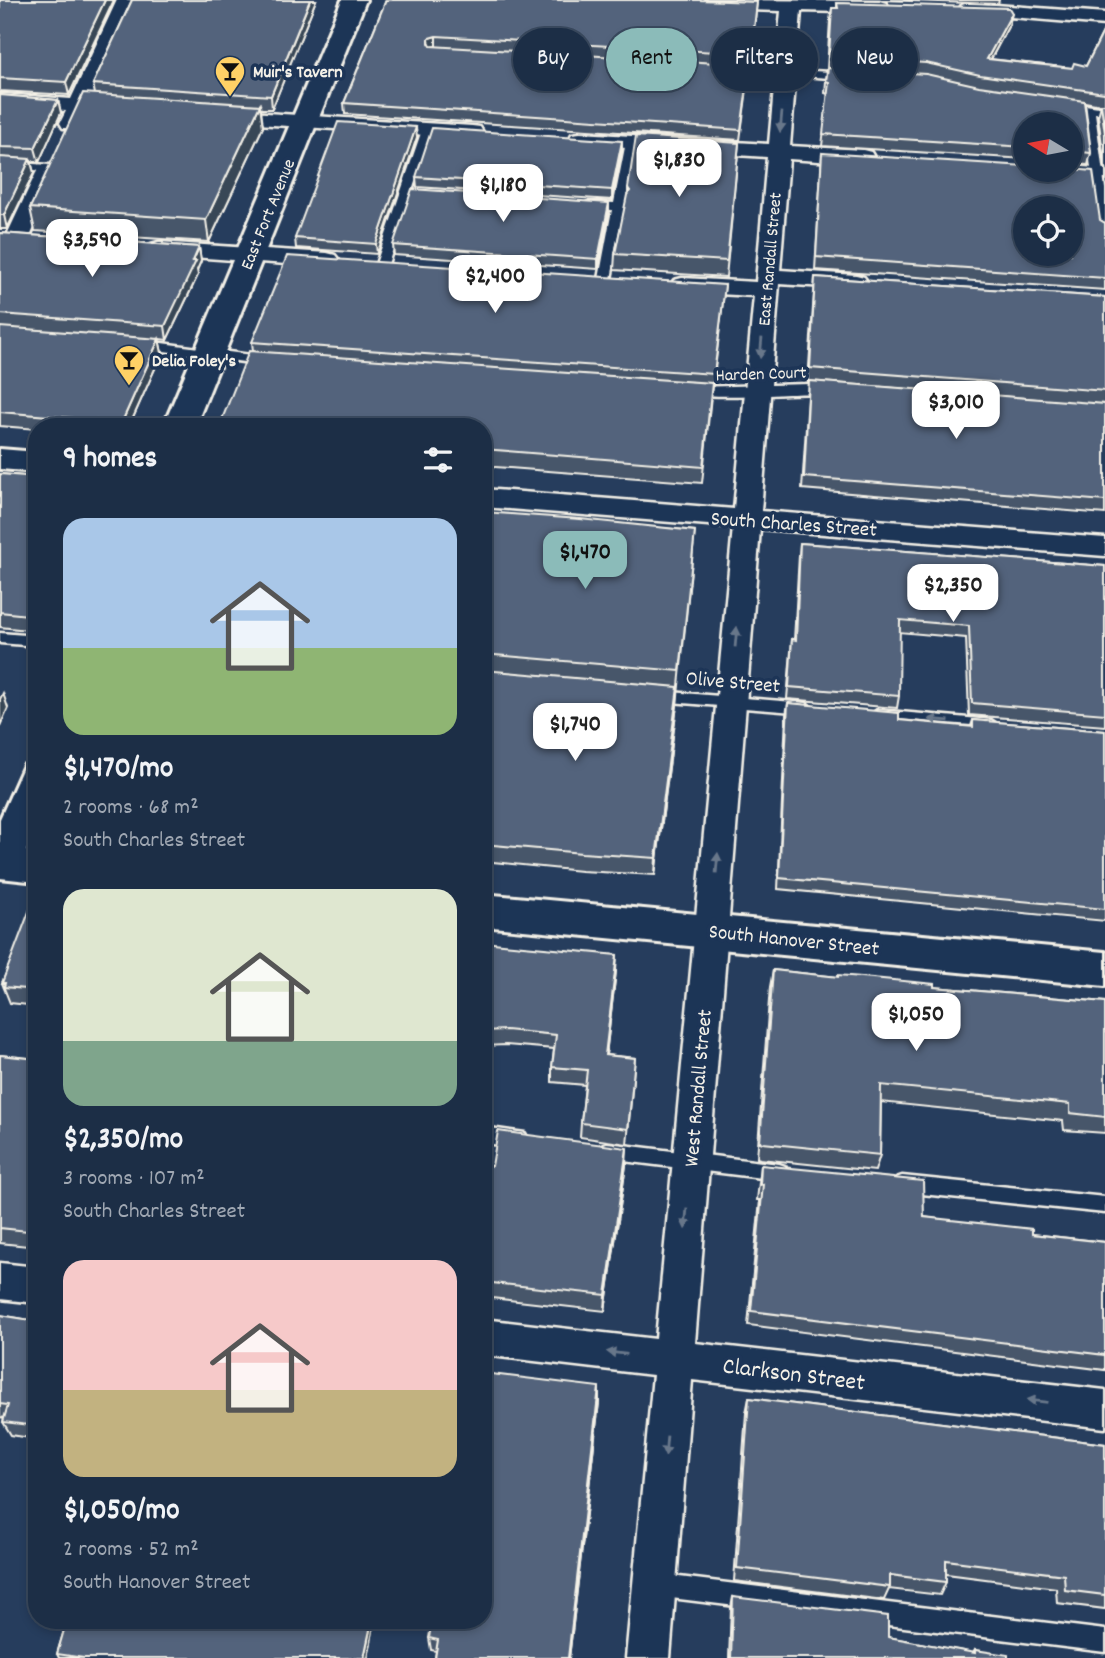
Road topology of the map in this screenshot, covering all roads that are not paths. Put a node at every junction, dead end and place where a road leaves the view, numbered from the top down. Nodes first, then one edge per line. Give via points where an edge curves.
1 (127, 0) edge
2 (354, 0) edge
3 (694, 2) edge
4 (792, 2) edge
5 (903, 8) edge
6 (943, 9) edge
7 (1105, 19) edge
8 (789, 28) edge
9 (783, 91) edge
10 (0, 100) edge
11 (1052, 103) edge
12 (79, 106) junction
13 (1089, 108) junction
14 (145, 110) edge
15 (1105, 111) edge
16 (198, 114) edge
17 (304, 122) junction
18 (427, 130) junction
19 (495, 134) edge
20 (563, 138) edge
21 (631, 142) junction
22 (778, 151) junction
23 (880, 159) edge
24 (0, 165) edge
25 (50, 168) junction
26 (1083, 173) edge
27 (1098, 174) junction
28 (406, 192) junction
29 (419, 193) edge
30 (573, 203) edge
31 (621, 207) junction
32 (1105, 232) edge
33 (8, 239) edge
34 (44, 241) edge
35 (140, 248) edge
36 (250, 255) junction
37 (382, 264) junction
38 (410, 266) edge
39 (578, 277) edge
40 (605, 279) junction
41 (631, 281) edge
42 (656, 283) edge
43 (767, 283) junction
44 (874, 284) edge
45 (132, 344) edge
46 (208, 354) junction
47 (284, 362) edge
48 (678, 390) edge
49 (757, 390) junction
50 (841, 390) edge
51 (183, 418) edge
52 (0, 459) edge
53 (28, 461) edge
54 (492, 499) edge
55 (746, 519) junction
56 (1105, 547) edge
57 (0, 638) edge
58 (28, 640) edge
59 (647, 695) edge
60 (731, 702) junction
61 (819, 710) edge
62 (860, 713) edge
63 (1010, 726) edge
64 (28, 804) edge
65 (9, 865) edge
66 (492, 911) edge
67 (710, 931) junction
68 (1105, 969) edge
69 (492, 1136) edge
70 (536, 1142) edge
71 (588, 1149) edge
72 (691, 1163) junction
73 (802, 1174) edge
74 (885, 1183) edge
75 (1105, 1205) edge
76 (0, 1281) edge
77 (28, 1284) edge
78 (492, 1338) edge
79 (674, 1359) junction
80 (1105, 1409) edge
81 (655, 1585) junction
82 (1105, 1640) edge
83 (648, 1658) edge

1 - 12 street
2 - 17 street, East Fort Avenue
3 - 4 street
4 - 5 street
4 - 8 street, East Randall Street
6 - 7 street
9 -> 22 street, East Randall Street
10 - 12 street
11 - 13 lane
12 - 14 street
12 - 25 street
13 - 15 lane
13 - 27 lane
16 - 17 street
17 - 18 street
17 - 36 street, East Fort Avenue
18 - 19 street
18 - 28 lane
20 - 21 street
21 - 22 street
21 - 31 lane
22 - 23 street
22 - 43 street, East Randall Street
24 - 25 lane
25 - 33 street
26 - 27 street
27 - 32 lane
28 - 29 lane
28 - 37 lane
30 - 31 lane
31 - 40 lane
33 - 34 street
35 - 36 street
36 - 37 street
36 - 46 street, East Fort Avenue
37 - 38 street
39 - 40 street
40 - 41 street
42 - 43 street
43 - 44 street
43 -> 49 street, East Randall Street
45 - 46 lane
46 - 47 lane
46 - 51 street, East Fort Avenue
48 - 49 lane, Harden Court
49 - 50 lane, Harden Court via 790,386
49 - 55 street, East Randall Street
52 - 53 street
54 - 55 street, South Charles Street
55 - 56 street, South Charles Street
60 -> 55 street, West Randall Street
57 - 58 lane
59 - 60 lane, Olive Street
60 - 61 lane, Olive Street
67 -> 60 street, West Randall Street
63 -> 62 lane
64 - 65 street
66 - 67 street, South Hanover Street
67 - 68 street, South Hanover Street
67 - 72 street, West Randall Street
69 - 70 lane
71 - 72 lane
72 - 73 lane
72 -> 79 street, West Randall Street
74 - 75 lane
76 - 77 street
79 -> 78 street, Clarkson Street
80 -> 79 street, Clarkson Street
79 -> 81 street, West Randall Street
81 - 82 lane
81 - 83 street, West Randall Street

